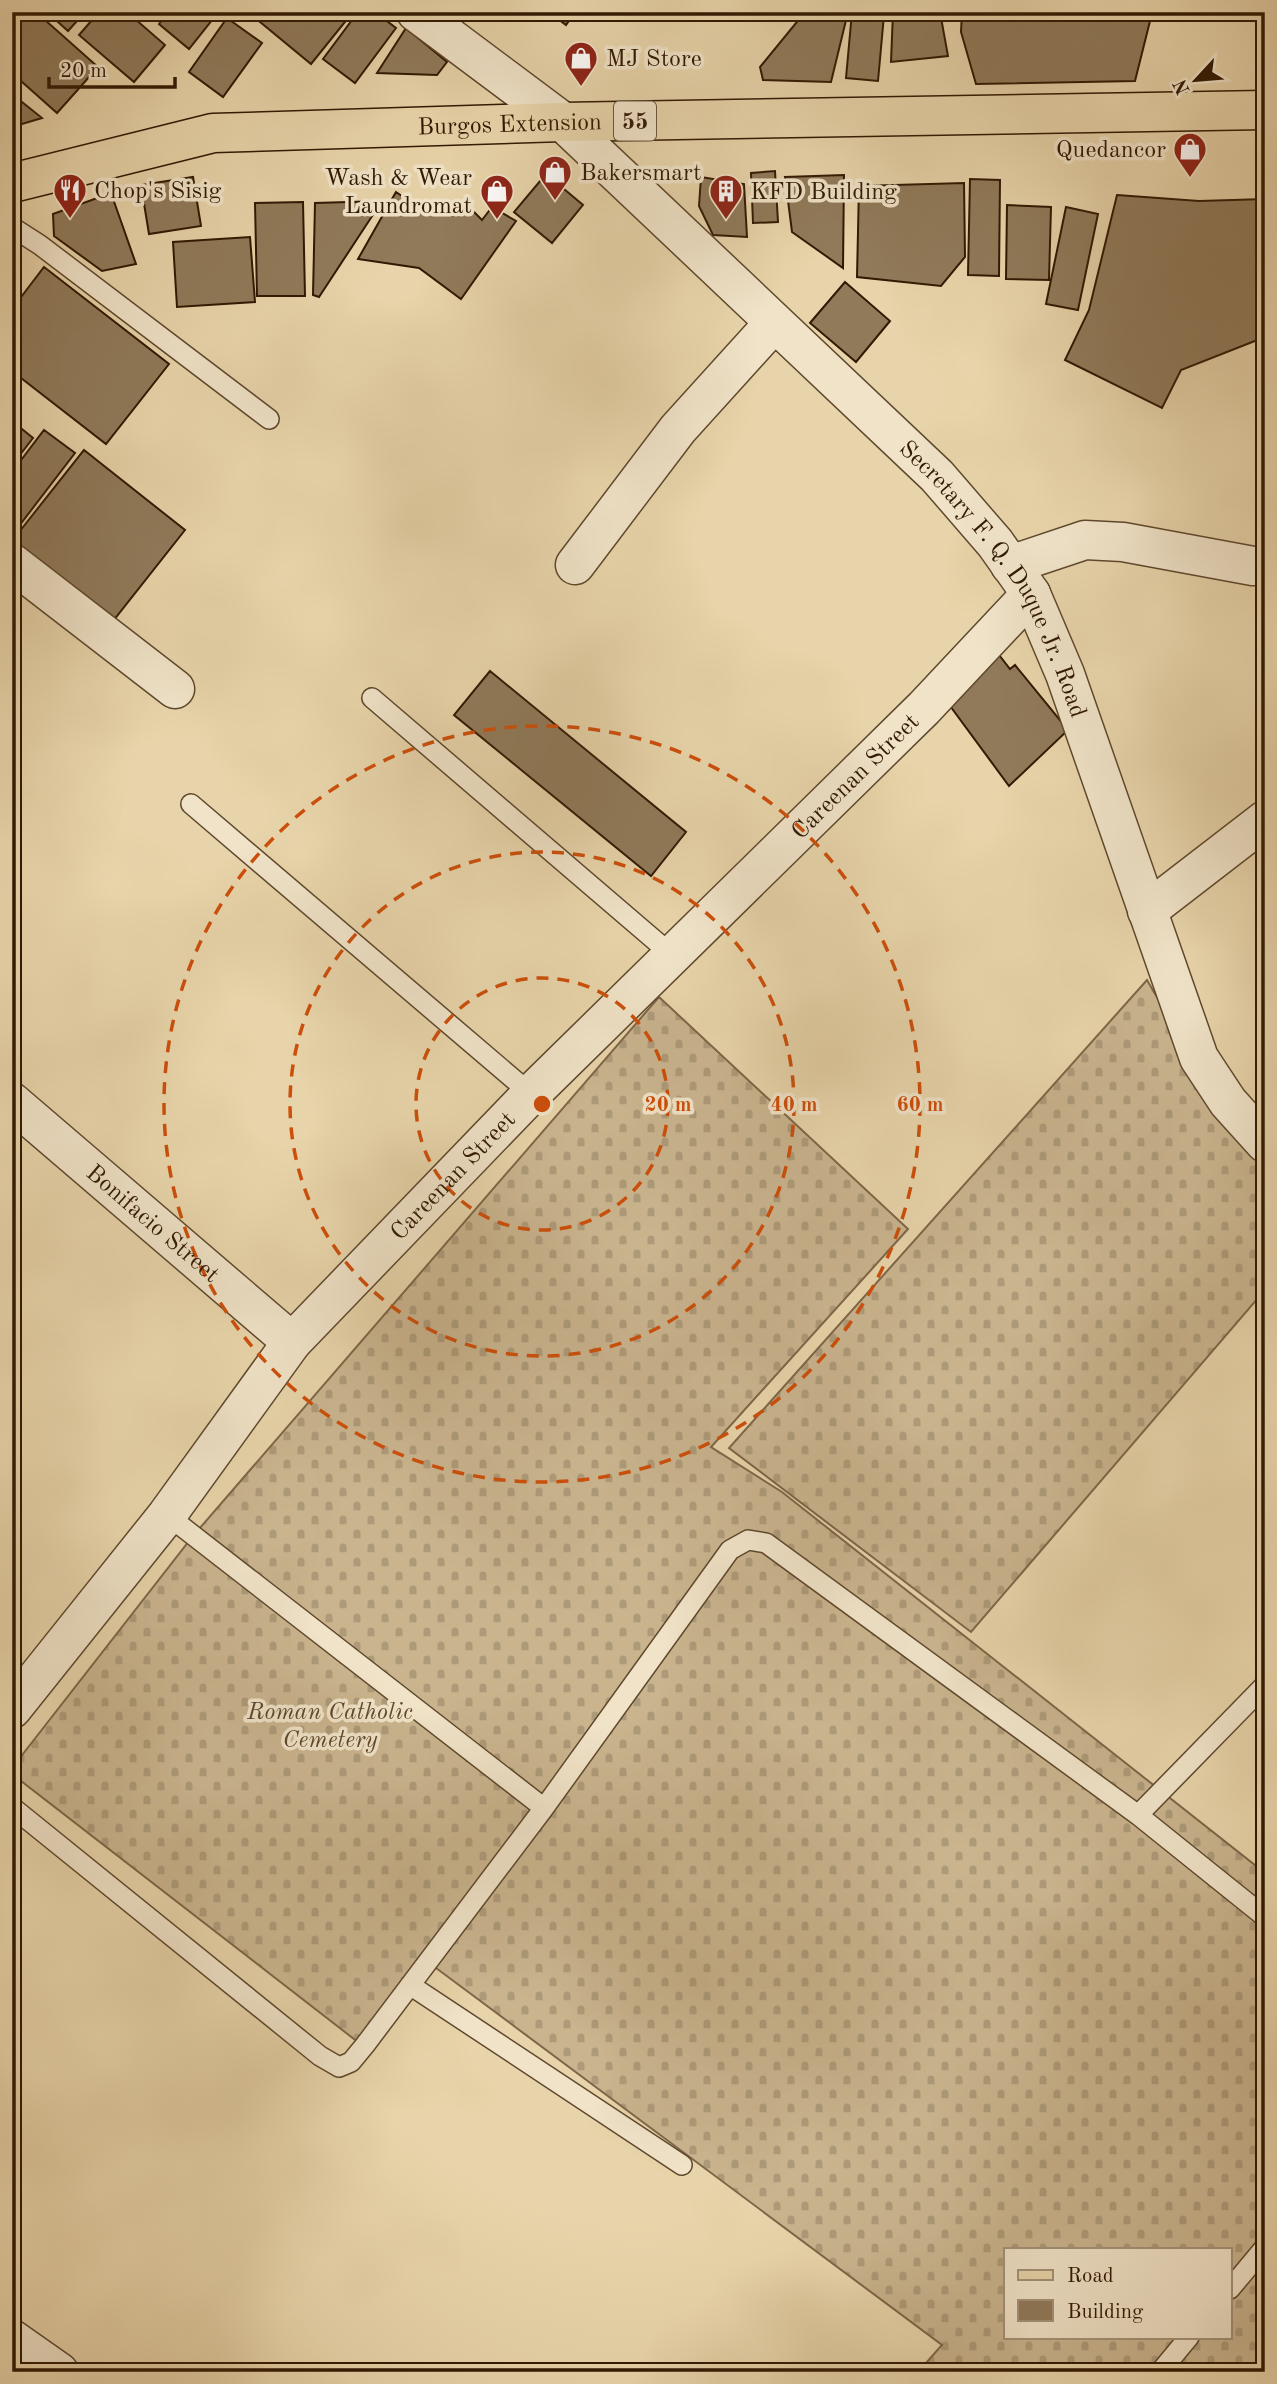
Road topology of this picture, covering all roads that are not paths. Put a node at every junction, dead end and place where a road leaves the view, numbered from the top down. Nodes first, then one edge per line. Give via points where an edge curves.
1 (416, 12) edge
2 (1265, 110) edge
3 (563, 122) junction
4 (12, 183) edge
5 (12, 226) edge
6 (774, 324) junction
7 (269, 419) dead end
8 (12, 563) edge
9 (575, 565) dead end
10 (1265, 566) edge
11 (1020, 580) junction
12 (174, 689) dead end
13 (372, 698) dead end
14 (191, 804) dead end
15 (1265, 820) edge
16 (1147, 911) junction
17 (672, 955) junction
18 (531, 1094) junction
19 (12, 1102) edge
20 (1265, 1143) edge
21 (292, 1342) junction
22 (167, 1515) junction
23 (1265, 1685) edge
24 (12, 1709) edge
25 (12, 1807) edge
26 (544, 1808) junction
27 (1138, 1815) junction
28 (1265, 1917) edge
29 (410, 1985) junction
30 (682, 2165) dead end
31 (1265, 2247) edge
32 (1232, 2287) edge
33 (1188, 2338) edge
34 (12, 2339) edge
35 (59, 2372) edge
36 (1160, 2372) edge

1 - 3 street, Secretary F. Q. Duque Jr. Road
2 - 3 main road, Burgos Extension / 55
3 - 4 main road, Burgos Extension / 55 via 213,133
3 - 6 street, Secretary F. Q. Duque Jr. Road
5 - 7 lane
6 - 9 street via 678,429
6 - 11 street, Secretary F. Q. Duque Jr. Road via 937,476 995,543
8 - 12 street
10 - 11 street via 1085,540
11 - 16 street, Secretary F. Q. Duque Jr. Road via 1065,674
11 - 17 street, Careenan Street via 924,708
13 - 17 lane
14 - 18 lane
15 - 16 street
16 - 20 street, Secretary F. Q. Duque Jr. Road via 1199,1058 1228,1102
17 - 18 street, Careenan Street
18 - 21 street, Careenan Street
19 - 21 street, Bonifacio Street
21 - 22 street, Careenan Street
22 - 24 street, Careenan Street
22 - 26 lane
23 - 27 lane
25 - 29 lane via 339,2067 351,2062
26 - 27 lane via 730,1550 748,1541 766,1543
26 - 29 lane
27 - 28 lane
29 - 30 lane
31 - 32 lane
33 - 36 lane
34 - 35 street

